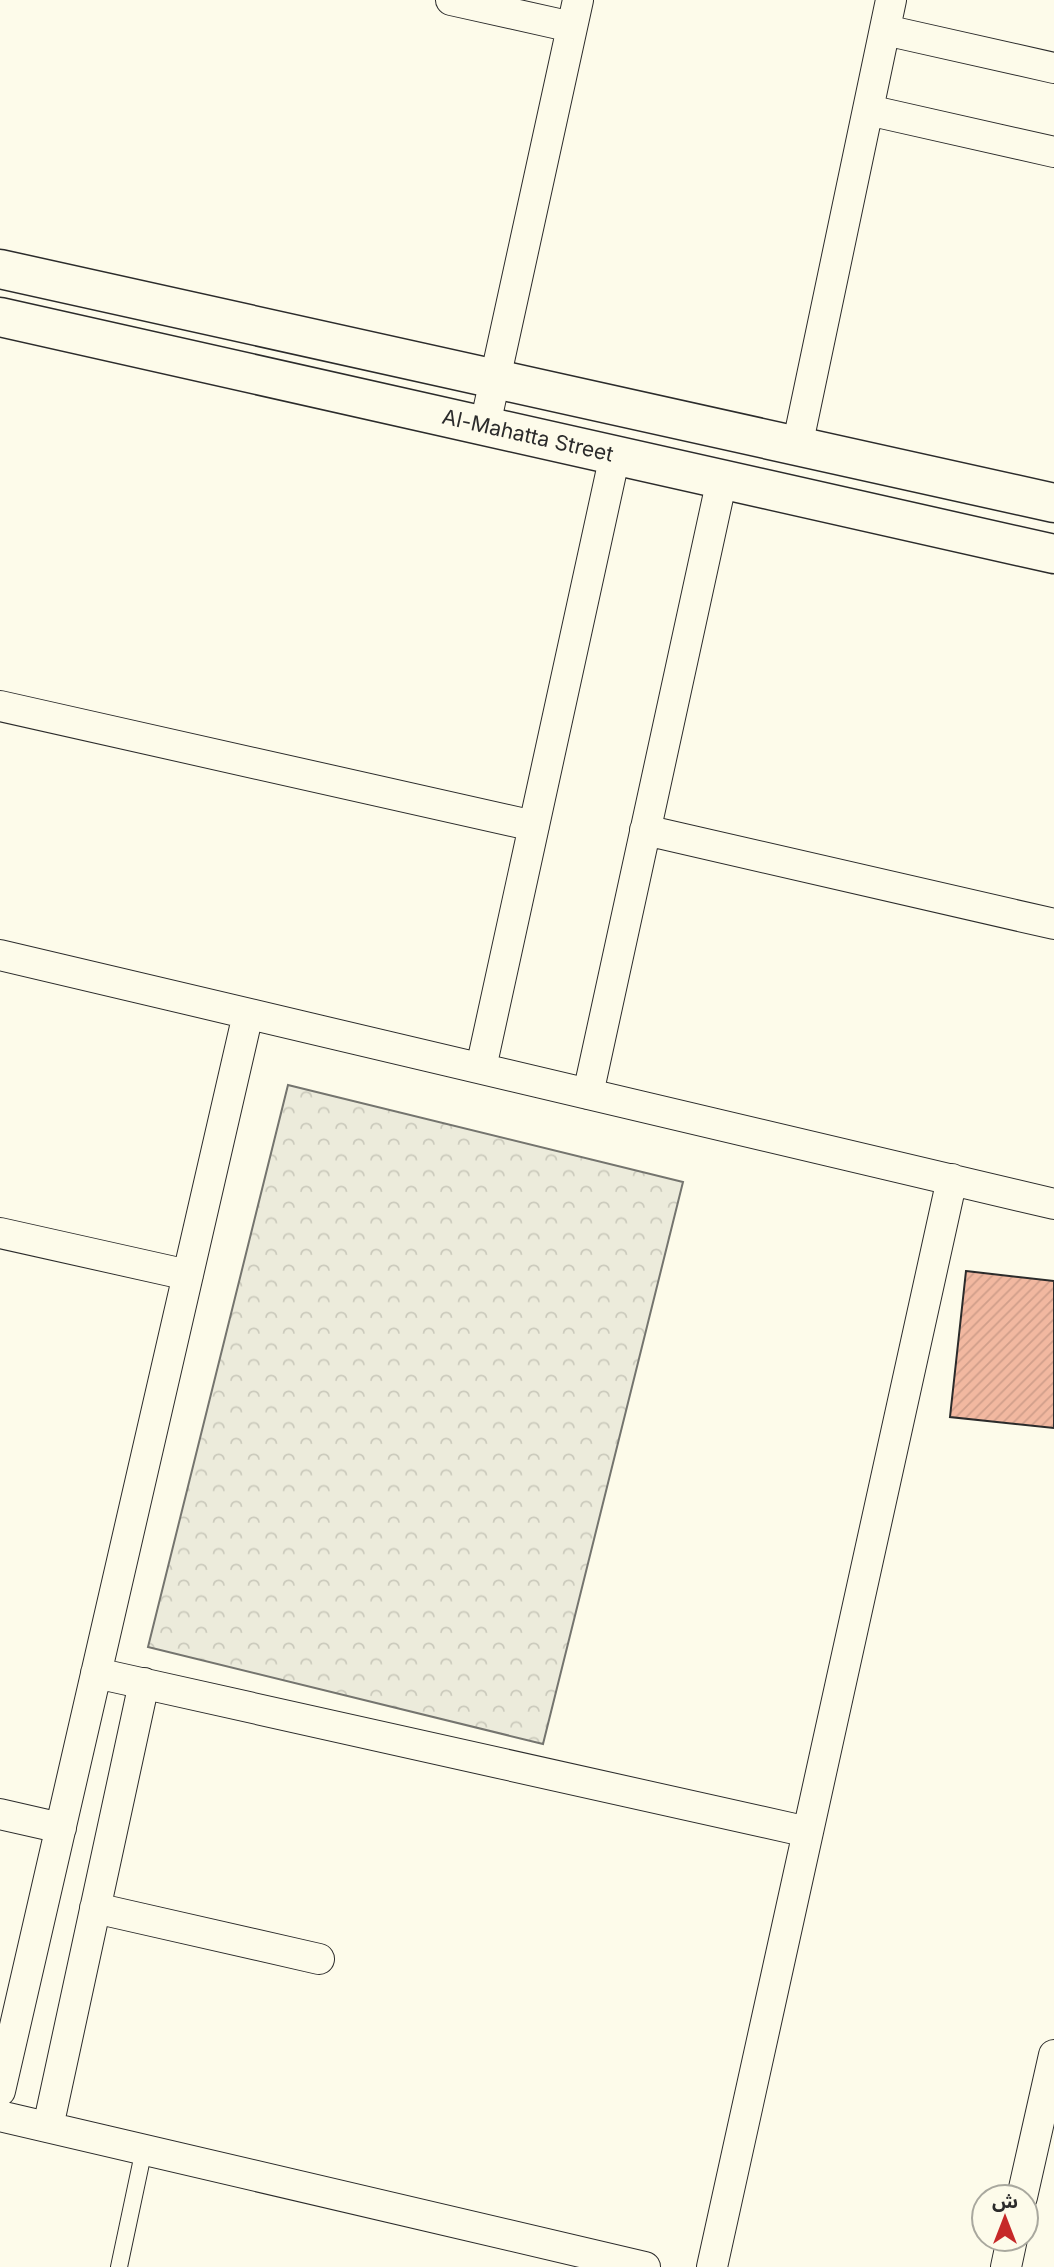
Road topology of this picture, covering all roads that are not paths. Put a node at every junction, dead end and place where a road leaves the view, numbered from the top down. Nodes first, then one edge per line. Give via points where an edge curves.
1 (451, 0) edge
2 (891, 0) edge
3 (575, 14) edge
4 (885, 30) junction
5 (1054, 68) edge
6 (868, 110) junction
7 (1054, 152) edge
8 (0, 269) edge
9 (0, 317) edge
10 (494, 380) junction
11 (485, 425) junction
12 (797, 447) junction
13 (615, 455) junction
14 (722, 479) junction
15 (1054, 503) edge
16 (1054, 554) edge
17 (0, 706) edge
18 (534, 826) junction
19 (645, 830) junction
20 (1054, 924) edge
21 (0, 955) edge
22 (248, 1014) junction
23 (481, 1068) junction
24 (587, 1094) junction
25 (952, 1179) junction
26 (1054, 1204) edge
27 (0, 1233) edge
28 (188, 1275) junction
29 (96, 1673) junction
30 (144, 1684) junction
31 (0, 1814) edge
32 (61, 1828) junction
33 (808, 1832) junction
34 (95, 1908) junction
35 (319, 1959) dead end
36 (1054, 2055) edge
37 (0, 2091) edge
38 (0, 2116) edge
39 (48, 2127) junction
40 (144, 2149) junction
41 (1025, 2183) edge
42 (119, 2267) edge
43 (645, 2267) edge
44 (712, 2267) edge

1 - 3 street
2 - 4 street
3 - 10 street
4 - 5 street
4 - 6 street
6 - 7 street
6 - 12 street
8 - 10 street
9 - 11 street, Al-Mahatta Street
10 - 11 street
10 - 12 street
11 - 13 street, Al-Mahatta Street
12 - 15 street
13 - 14 street, Al-Mahatta Street
13 - 18 street
14 - 16 street, Al-Mahatta Street
14 - 19 street
17 - 18 street
18 - 23 street
19 - 20 street
19 - 24 street
21 - 22 street
22 - 23 street
22 - 28 street
23 - 24 street
24 - 25 street
25 - 26 street
25 - 33 street
27 - 28 street
28 - 29 street
29 - 30 street
29 - 32 street
30 - 33 street
30 - 34 street
31 - 32 street
32 - 37 street
33 - 44 street
34 - 35 street
34 - 39 street
36 - 41 street
38 - 39 street
39 - 40 street
40 - 42 lane
40 - 43 street

